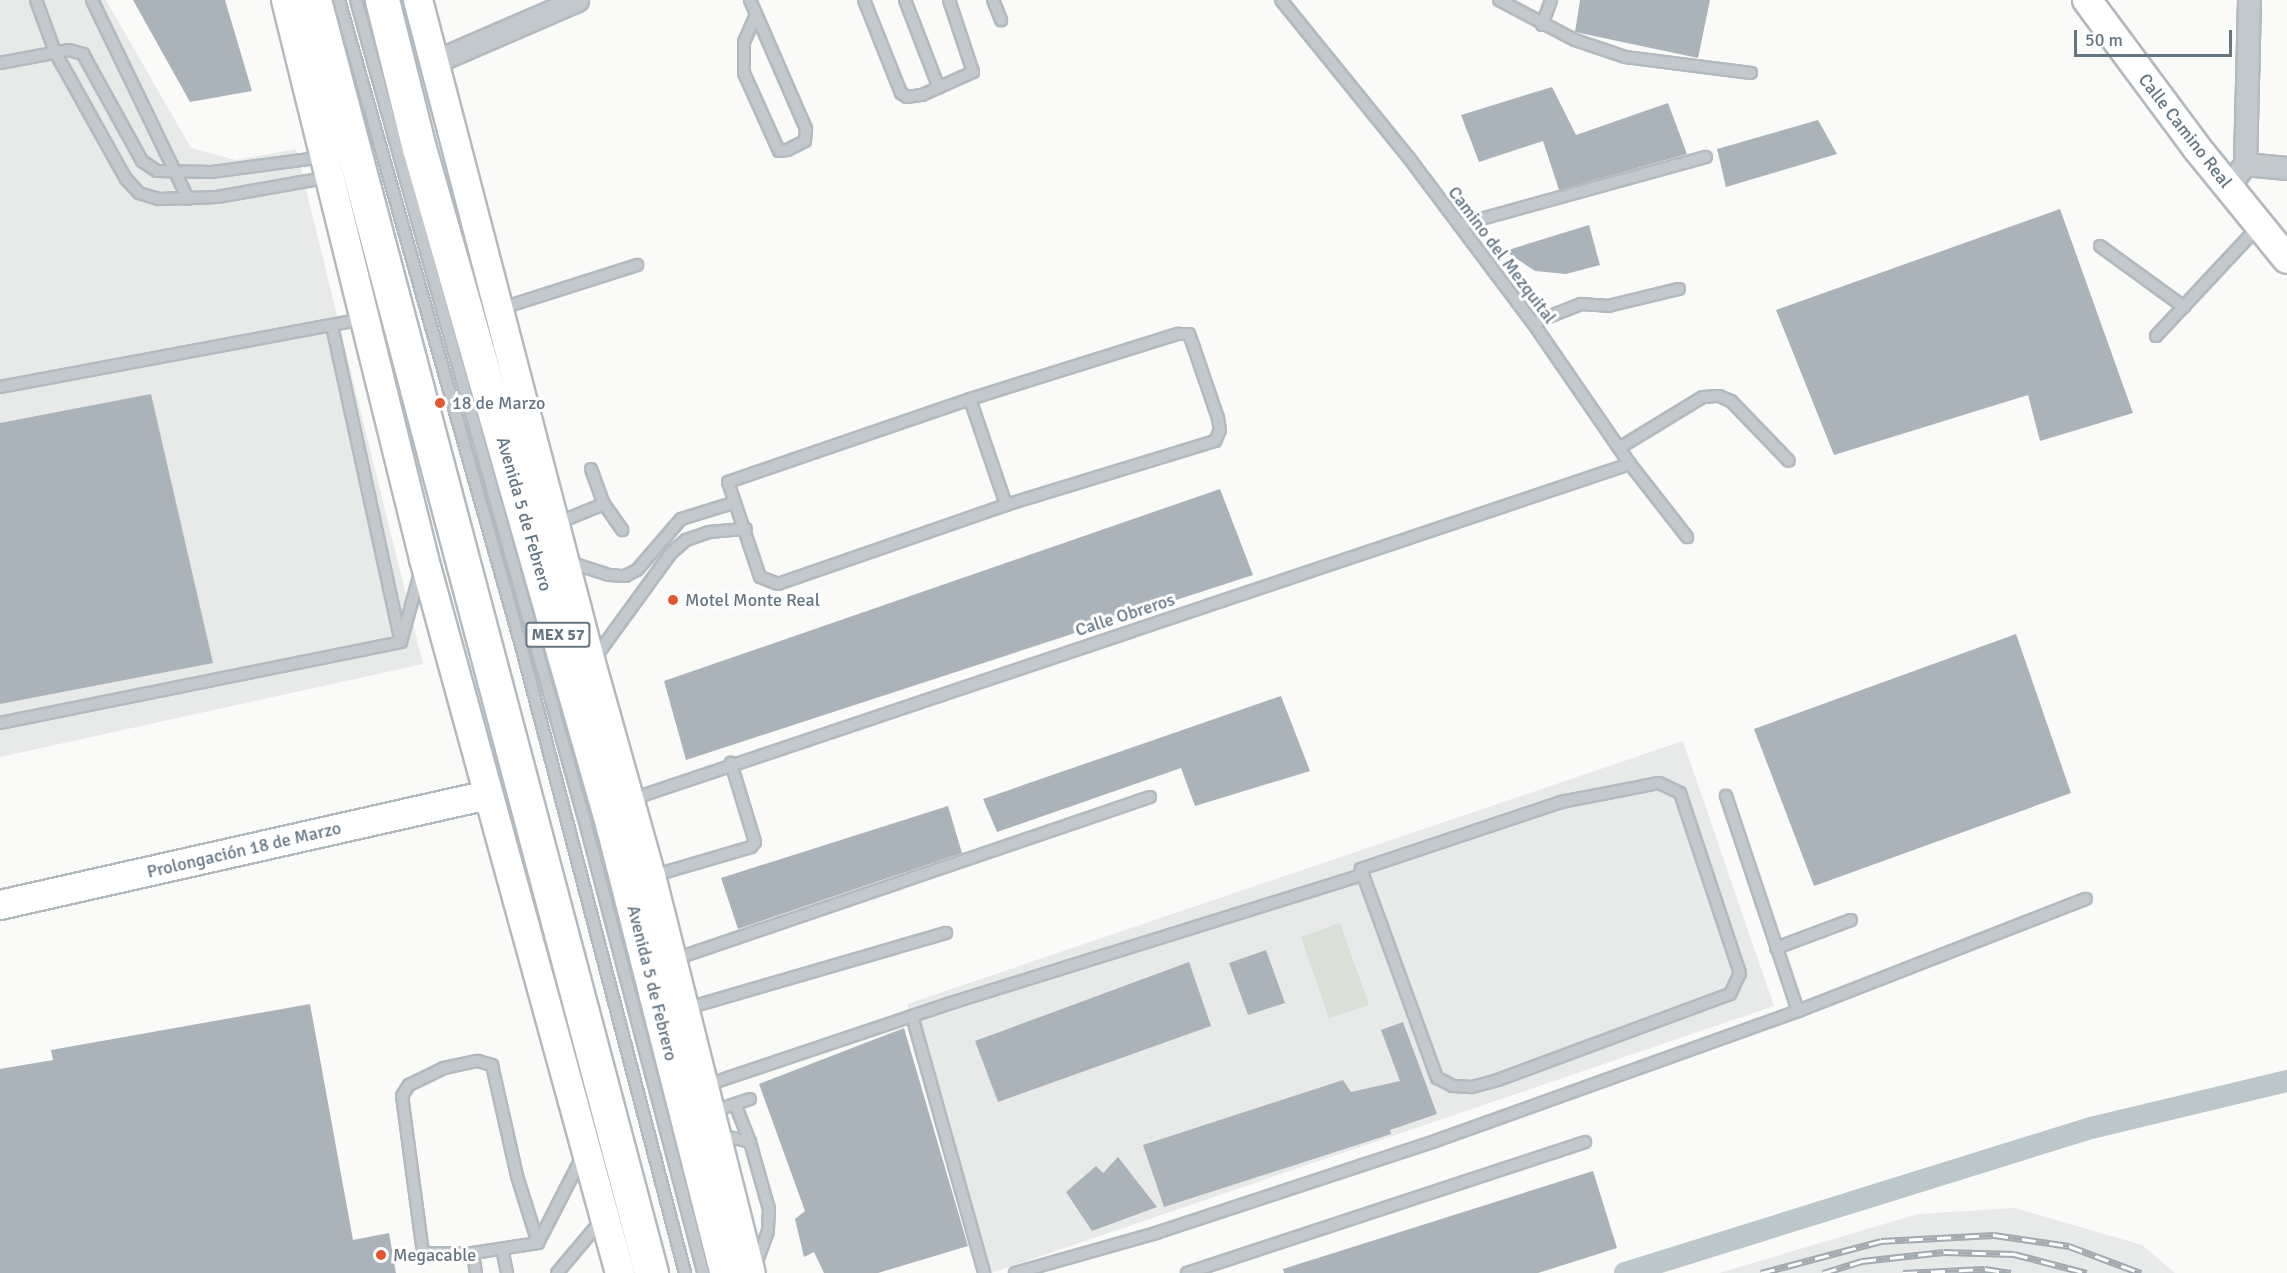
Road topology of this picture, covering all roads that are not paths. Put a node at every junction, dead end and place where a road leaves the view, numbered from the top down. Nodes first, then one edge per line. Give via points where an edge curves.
1 (36, 0) edge
2 (92, 0) edge
3 (286, 0) edge
4 (314, 0) edge
5 (339, 0) edge
6 (356, 0) edge
7 (382, 0) edge
8 (418, 0) edge
9 (578, 0) edge
10 (750, 0) edge
11 (864, 0) edge
12 (905, 0) edge
13 (949, 0) edge
14 (993, 0) edge
15 (1281, 0) edge
16 (1499, 0) edge
17 (1551, 0) edge
18 (2087, 0) edge
19 (2249, 0) edge
20 (756, 15) junction
21 (1001, 20) dead end
22 (1542, 25) junction
23 (55, 52) junction
24 (434, 62) junction
25 (0, 63) edge
26 (1751, 73) dead end
27 (939, 88) junction
28 (1706, 157) dead end
29 (329, 167) junction
30 (2287, 168) edge
31 (178, 174) junction
32 (2236, 175) junction
33 (188, 198) junction
34 (1459, 225) junction
35 (2259, 226) junction
36 (2100, 246) dead end
37 (2287, 259) edge
38 (637, 265) dead end
39 (1679, 289) dead end
40 (2184, 307) junction
41 (498, 309) junction
42 (367, 318) junction
43 (1533, 323) junction
44 (332, 326) junction
45 (2156, 336) dead end
46 (0, 387) edge
47 (970, 399) junction
48 (1619, 448) junction
49 (1789, 461) dead end
50 (1630, 464) junction
51 (591, 469) dead end
52 (733, 503) junction
53 (604, 504) junction
54 (1006, 505) junction
55 (554, 524) junction
56 (746, 529) junction
57 (622, 530) dead end
58 (1687, 537) dead end
59 (424, 559) junction
60 (564, 561) junction
61 (401, 642) junction
62 (591, 663) junction
63 (0, 723) edge
64 (731, 763) junction
65 (488, 795) junction
66 (1726, 796) dead end
67 (1150, 797) dead end
68 (630, 799) junction
69 (1361, 869) junction
70 (651, 876) junction
71 (2086, 899) dead end
72 (0, 904) edge
73 (1851, 920) dead end
74 (946, 933) dead end
75 (1776, 948) junction
76 (672, 960) junction
77 (684, 1009) junction
78 (1798, 1011) junction
79 (912, 1017) junction
80 (750, 1099) dead end
81 (716, 1109) junction
82 (750, 1142) junction
83 (1585, 1142) dead end
84 (587, 1146) junction
85 (605, 1216) junction
86 (538, 1243) junction
87 (502, 1249) junction
88 (473, 1254) junction
89 (476, 1273) edge
90 (507, 1273) edge
91 (557, 1273) edge
92 (620, 1273) edge
93 (651, 1273) edge
94 (685, 1273) edge
95 (703, 1273) edge
96 (727, 1273) edge
97 (752, 1273) edge
98 (984, 1273) edge
99 (1015, 1273) edge
100 (1186, 1273) edge

1 - 23 lane
2 - 31 lane
3 - 29 main road
4 - 93 highway
5 - 94 lane via 521,645
6 - 95 lane via 584,818
7 - 96 highway, Avenida 5 de Febrero / MEX 57 via 426,171 613,827
8 - 24 main road, Avenida 5 de Febrero
9 - 24 street
10 - 20 lane
11 - 27 lane via 901,93 907,97
12 - 27 lane
13 - 27 lane via 974,66 968,75
14 - 21 lane
15 - 34 lane, Camino del Mezquital
16 - 22 lane
17 - 22 lane
18 - 32 main road, Calle Camino Real
19 - 32 street
20 - 20 lane via 744,42 744,73 779,151 787,150 805,141 806,129
22 - 26 lane via 1625,57
23 - 25 lane
23 - 31 lane via 83,54 142,161 157,171
23 - 33 lane via 126,179 139,193 159,199
24 - 41 main road, Avenida 5 de Febrero
28 - 34 lane
29 - 31 lane
29 - 33 lane via 217,197
29 - 42 main road
30 - 32 street
31 - 33 lane
32 - 35 main road, Calle Camino Real
34 - 43 lane, Camino del Mezquital
35 - 37 main road, Calle Camino Real
35 - 40 lane
36 - 40 lane
38 - 41 lane
39 - 43 lane via 1608,306 1581,304
40 - 45 lane
41 - 55 main road, Avenida 5 de Febrero
42 - 44 lane
42 - 59 main road
43 - 48 lane, Camino del Mezquital
44 - 46 lane
44 - 61 lane
47 - 52 lane via 733,480 727,488
47 - 54 lane
47 - 54 lane via 1188,334 1218,418 1220,430 1215,441
48 - 49 lane via 1703,397 1719,396 1731,401
48 - 50 lane, Camino del Mezquital
50 - 58 lane, Camino del Mezquital
50 - 64 lane, Calle Obreros
51 - 53 lane
52 - 56 lane
52 - 60 lane via 681,519 637,570 625,576
53 - 55 lane
53 - 57 lane
54 - 56 lane via 778,584 760,577
55 - 60 main road, Avenida 5 de Febrero
56 - 62 lane via 686,540 671,553
59 - 61 lane
59 - 65 main road
60 - 62 main road, Avenida 5 de Febrero
61 - 63 lane
62 - 68 main road, Avenida 5 de Febrero
64 - 68 lane, Calle Obreros
64 - 70 lane via 755,842 751,847
65 - 72 main road, Prolongación 18 de Marzo
65 - 84 main road
66 - 75 lane
67 - 76 lane
68 - 70 main road, Avenida 5 de Febrero
69 - 69 lane via 1561,802 1659,783 1680,793 1740,974 1730,994 1687,1013 1498,1080 1471,1088 1454,1086 1437,1078
69 - 79 lane via 1360,876
70 - 76 main road, Avenida 5 de Febrero
71 - 78 lane
73 - 75 lane
74 - 77 lane
75 - 78 lane
76 - 77 main road, Avenida 5 de Febrero
77 - 81 main road, Avenida 5 de Febrero
78 - 99 lane via 1435,1141 1156,1233
79 - 81 lane
79 - 98 lane
80 - 81 lane
81 - 82 lane
81 - 82 lane
81 - 97 main road, Avenida 5 de Febrero
82 - 97 lane via 769,1209 768,1231
83 - 100 lane
84 - 85 main road
84 - 86 lane
85 - 91 lane
85 - 92 main road
86 - 87 lane
86 - 88 lane via 517,1176 492,1065 478,1060 444,1068 408,1085 402,1096 423,1254
87 - 88 lane
87 - 90 lane
88 - 89 lane

